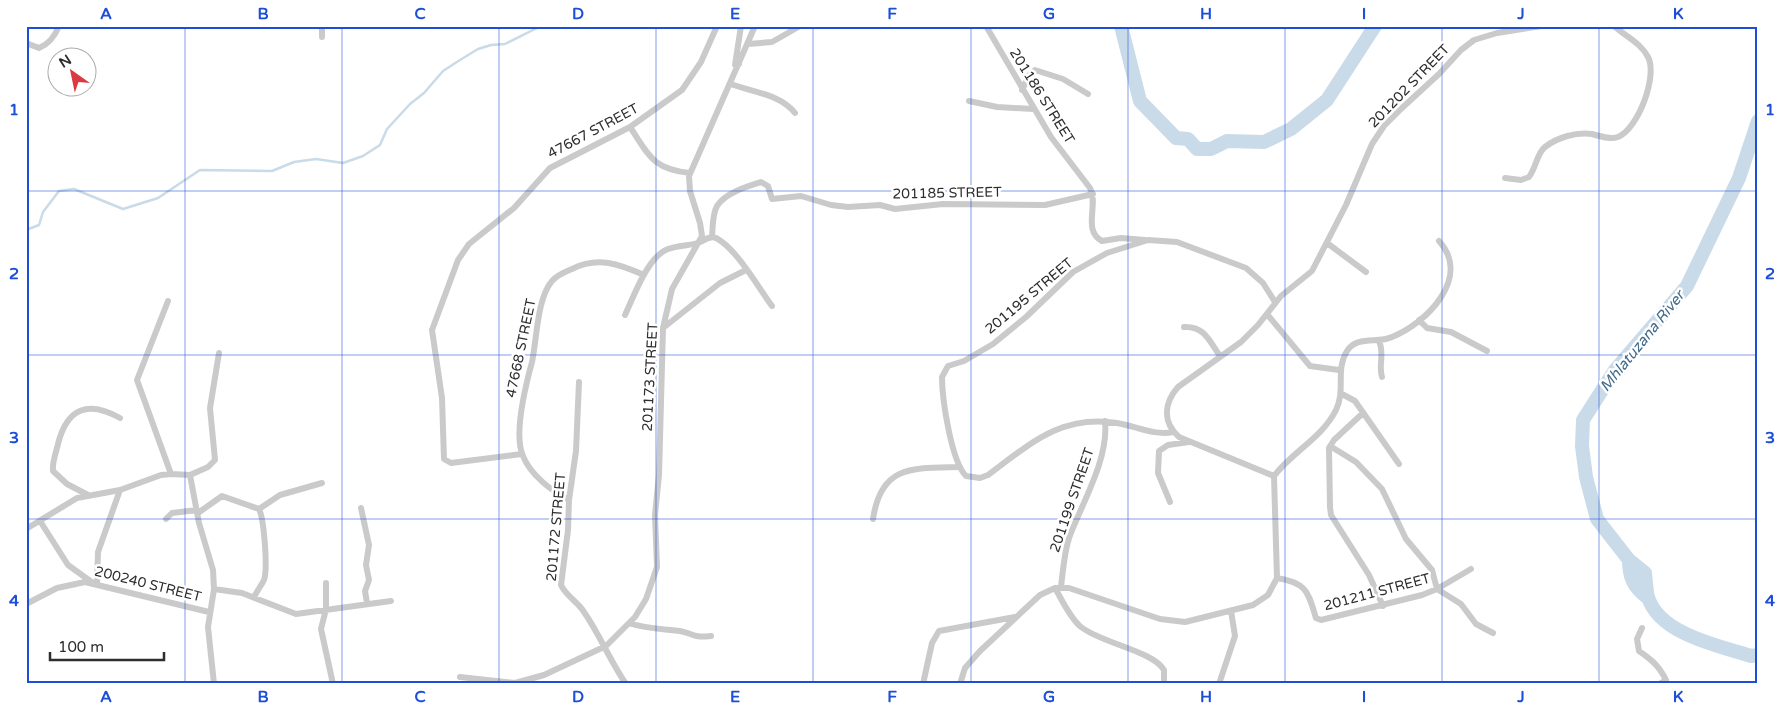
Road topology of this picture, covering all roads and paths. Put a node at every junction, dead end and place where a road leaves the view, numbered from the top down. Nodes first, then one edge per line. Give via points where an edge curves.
1 (59, 26) edge
2 (322, 26) edge
3 (717, 26) edge
4 (740, 26) edge
5 (756, 26) edge
6 (800, 26) edge
7 (986, 26) edge
8 (1541, 26) edge
9 (1614, 26) edge
10 (322, 37) dead end
11 (26, 43) edge
12 (748, 44) junction
13 (739, 64) junction
14 (731, 84) junction
15 (1022, 90) junction
16 (1088, 94) dead end
17 (969, 101) dead end
18 (1033, 109) junction
19 (795, 113) dead end
20 (630, 126) junction
21 (690, 173) junction
22 (1505, 178) dead end
23 (1093, 194) junction
24 (712, 237) junction
25 (1148, 240) junction
26 (1439, 241) dead end
27 (700, 243) junction
28 (1327, 243) junction
29 (746, 270) junction
30 (1366, 272) dead end
31 (644, 276) junction
32 (168, 301) dead end
33 (1275, 302) junction
34 (772, 306) dead end
35 (1267, 314) junction
36 (625, 315) dead end
37 (1419, 320) junction
38 (663, 328) junction
39 (1184, 328) dead end
40 (1379, 341) junction
41 (1487, 351) dead end
42 (219, 353) dead end
43 (1220, 356) junction
44 (1339, 370) junction
45 (1382, 377) dead end
46 (579, 382) dead end
47 (1342, 394) junction
48 (1363, 413) junction
49 (120, 418) dead end
50 (1105, 421) junction
51 (1173, 432) junction
52 (1190, 442) junction
53 (1330, 446) junction
54 (522, 454) junction
55 (1399, 464) dead end
56 (958, 468) junction
57 (171, 474) junction
58 (190, 474) junction
59 (1274, 476) junction
60 (322, 483) dead end
61 (120, 490) junction
62 (88, 495) junction
63 (568, 500) junction
64 (1170, 502) dead end
65 (361, 508) dead end
66 (259, 509) junction
67 (198, 512) junction
68 (166, 519) dead end
69 (873, 520) dead end
70 (40, 521) junction
71 (26, 529) edge
72 (1471, 569) dead end
73 (1278, 578) junction
74 (95, 583) junction
75 (326, 583) dead end
76 (1058, 587) junction
77 (214, 588) junction
78 (1437, 589) junction
79 (254, 597) junction
80 (391, 600) dead end
81 (367, 603) junction
82 (26, 604) edge
83 (1383, 606) junction
84 (326, 609) junction
85 (1231, 611) junction
86 (209, 612) junction
87 (1017, 617) junction
88 (629, 624) junction
89 (1642, 628) dead end
90 (1493, 633) dead end
91 (711, 636) dead end
92 (606, 646) junction
93 (460, 677) dead end
94 (214, 684) edge
95 (333, 684) edge
96 (626, 684) edge
97 (923, 684) edge
98 (960, 684) edge
99 (1164, 684) edge
100 (1219, 684) edge
101 (1660, 684) edge

1 - 11 street via 44,46 39,48
2 - 10 street
3 - 20 street, 47667 STREET via 701,62 682,90
4 - 13 street via 735,57 735,65
5 - 12 street
6 - 12 street via 772,42
7 - 15 street, 201186 STREET
8 - 28 street, 201202 STREET via 1474,40 1390,120 1372,144
9 - 22 street via 1646,52 1652,72 1642,109 1626,131 1614,138 1580,133 1567,136 1544,148 1529,177 1521,180
12 - 13 street
13 - 14 street
14 - 19 street via 767,94 788,105
14 - 21 street
15 - 16 street via 1035,70 1068,81
15 - 18 street, 201186 STREET
17 - 18 street
18 - 23 street, 201186 STREET
20 - 21 street via 640,146 663,168
20 - 54 street, 47667 STREET via 550,168 514,208 469,244 452,271 433,322 445,461 451,463
21 - 27 street via 690,191 702,230
23 - 24 street, 201185 STREET via 1045,205 943,204 895,209 880,205 838,206 805,196 772,199 768,186 762,182 726,197 715,211
23 - 25 street via 1092,228 1095,236 1102,241 1121,238
24 - 27 street
24 - 29 street via 726,246
25 - 33 street, 201195 STREET via 1177,242 1246,268 1263,283
25 - 56 street, 201195 STREET via 1107,253 1073,272 994,344 945,368 942,384
26 - 37 street via 1450,256 1451,276 1439,301
27 - 31 street via 662,252
27 - 38 street, 201173 STREET via 672,289
28 - 30 street
28 - 33 street, 201202 STREET via 1312,271
29 - 34 street
29 - 38 street via 720,282
31 - 36 street
31 - 54 street, 47668 STREET via 622,266 597,261 581,264 550,284 540,314 521,406
32 - 57 street via 137,380
33 - 35 street, 201202 STREET
35 - 43 street, 201202 STREET via 1246,338
35 - 44 street via 1310,366
37 - 40 street via 1395,336
37 - 41 street via 1427,328 1451,332
38 - 88 street, 201173 STREET via 655,515 656,567 646,599
39 - 43 street via 1201,330
40 - 44 street via 1365,340 1354,344 1347,350
40 - 45 street via 1383,353
42 - 58 street via 210,408 215,457 208,467
43 - 51 street, 201202 STREET via 1173,393 1166,416
44 - 47 street
46 - 63 street, 201172 STREET via 576,451
47 - 48 street via 1351,398
47 - 59 street via 1327,424
48 - 53 street
48 - 55 street
49 - 62 street via 86,408 72,416 62,429 53,471 67,484
50 - 51 street via 1160,434
50 - 56 street via 1089,421 1049,431 980,478 966,476
50 - 76 street, 201199 STREET via 1102,455 1066,550
51 - 52 street
52 - 59 street
52 - 64 street via 1168,445 1159,451 1158,473
53 - 78 street via 1356,462 1382,489 1406,539 1432,570
53 - 83 street via 1330,511 1369,575
54 - 63 street via 536,475
56 - 69 street via 909,470 895,475 880,491
57 - 58 street
57 - 61 street
58 - 67 street
59 - 73 street
60 - 66 street via 280,495
61 - 62 street
61 - 74 street via 98,552
62 - 70 street via 58,508
63 - 92 street, 201172 STREET via 561,585
65 - 81 street via 369,545
66 - 67 street via 222,496
66 - 79 street via 265,569 264,580
67 - 68 street via 172,513
67 - 77 street via 213,570
70 - 71 street
70 - 74 street via 68,565
72 - 78 street, 201211 STREET
73 - 83 street, 201211 STREET via 1304,589 1319,620
73 - 85 street via 1263,600
74 - 82 street, 200240 STREET via 65,585
74 - 86 street, 200240 STREET via 119,592
75 - 84 street
76 - 85 street via 1169,621 1185,622
76 - 87 street via 1040,595
76 - 99 street via 1082,628 1159,663 1164,670
77 - 79 street
77 - 86 street
78 - 83 street, 201211 STREET
78 - 90 street via 1461,604 1476,624
79 - 84 street via 296,614
80 - 81 street
81 - 84 street
84 - 95 street via 321,629
85 - 100 street via 1236,636
86 - 94 street
87 - 97 street via 939,632 932,643
87 - 98 street via 972,660 962,674
88 - 91 street via 681,631 696,638
88 - 92 street, 201173 STREET
89 - 101 street via 1637,639 1639,651 1660,667 1666,680
92 - 93 street, 201173 STREET via 544,675 515,684
92 - 96 street, 201172 STREET

